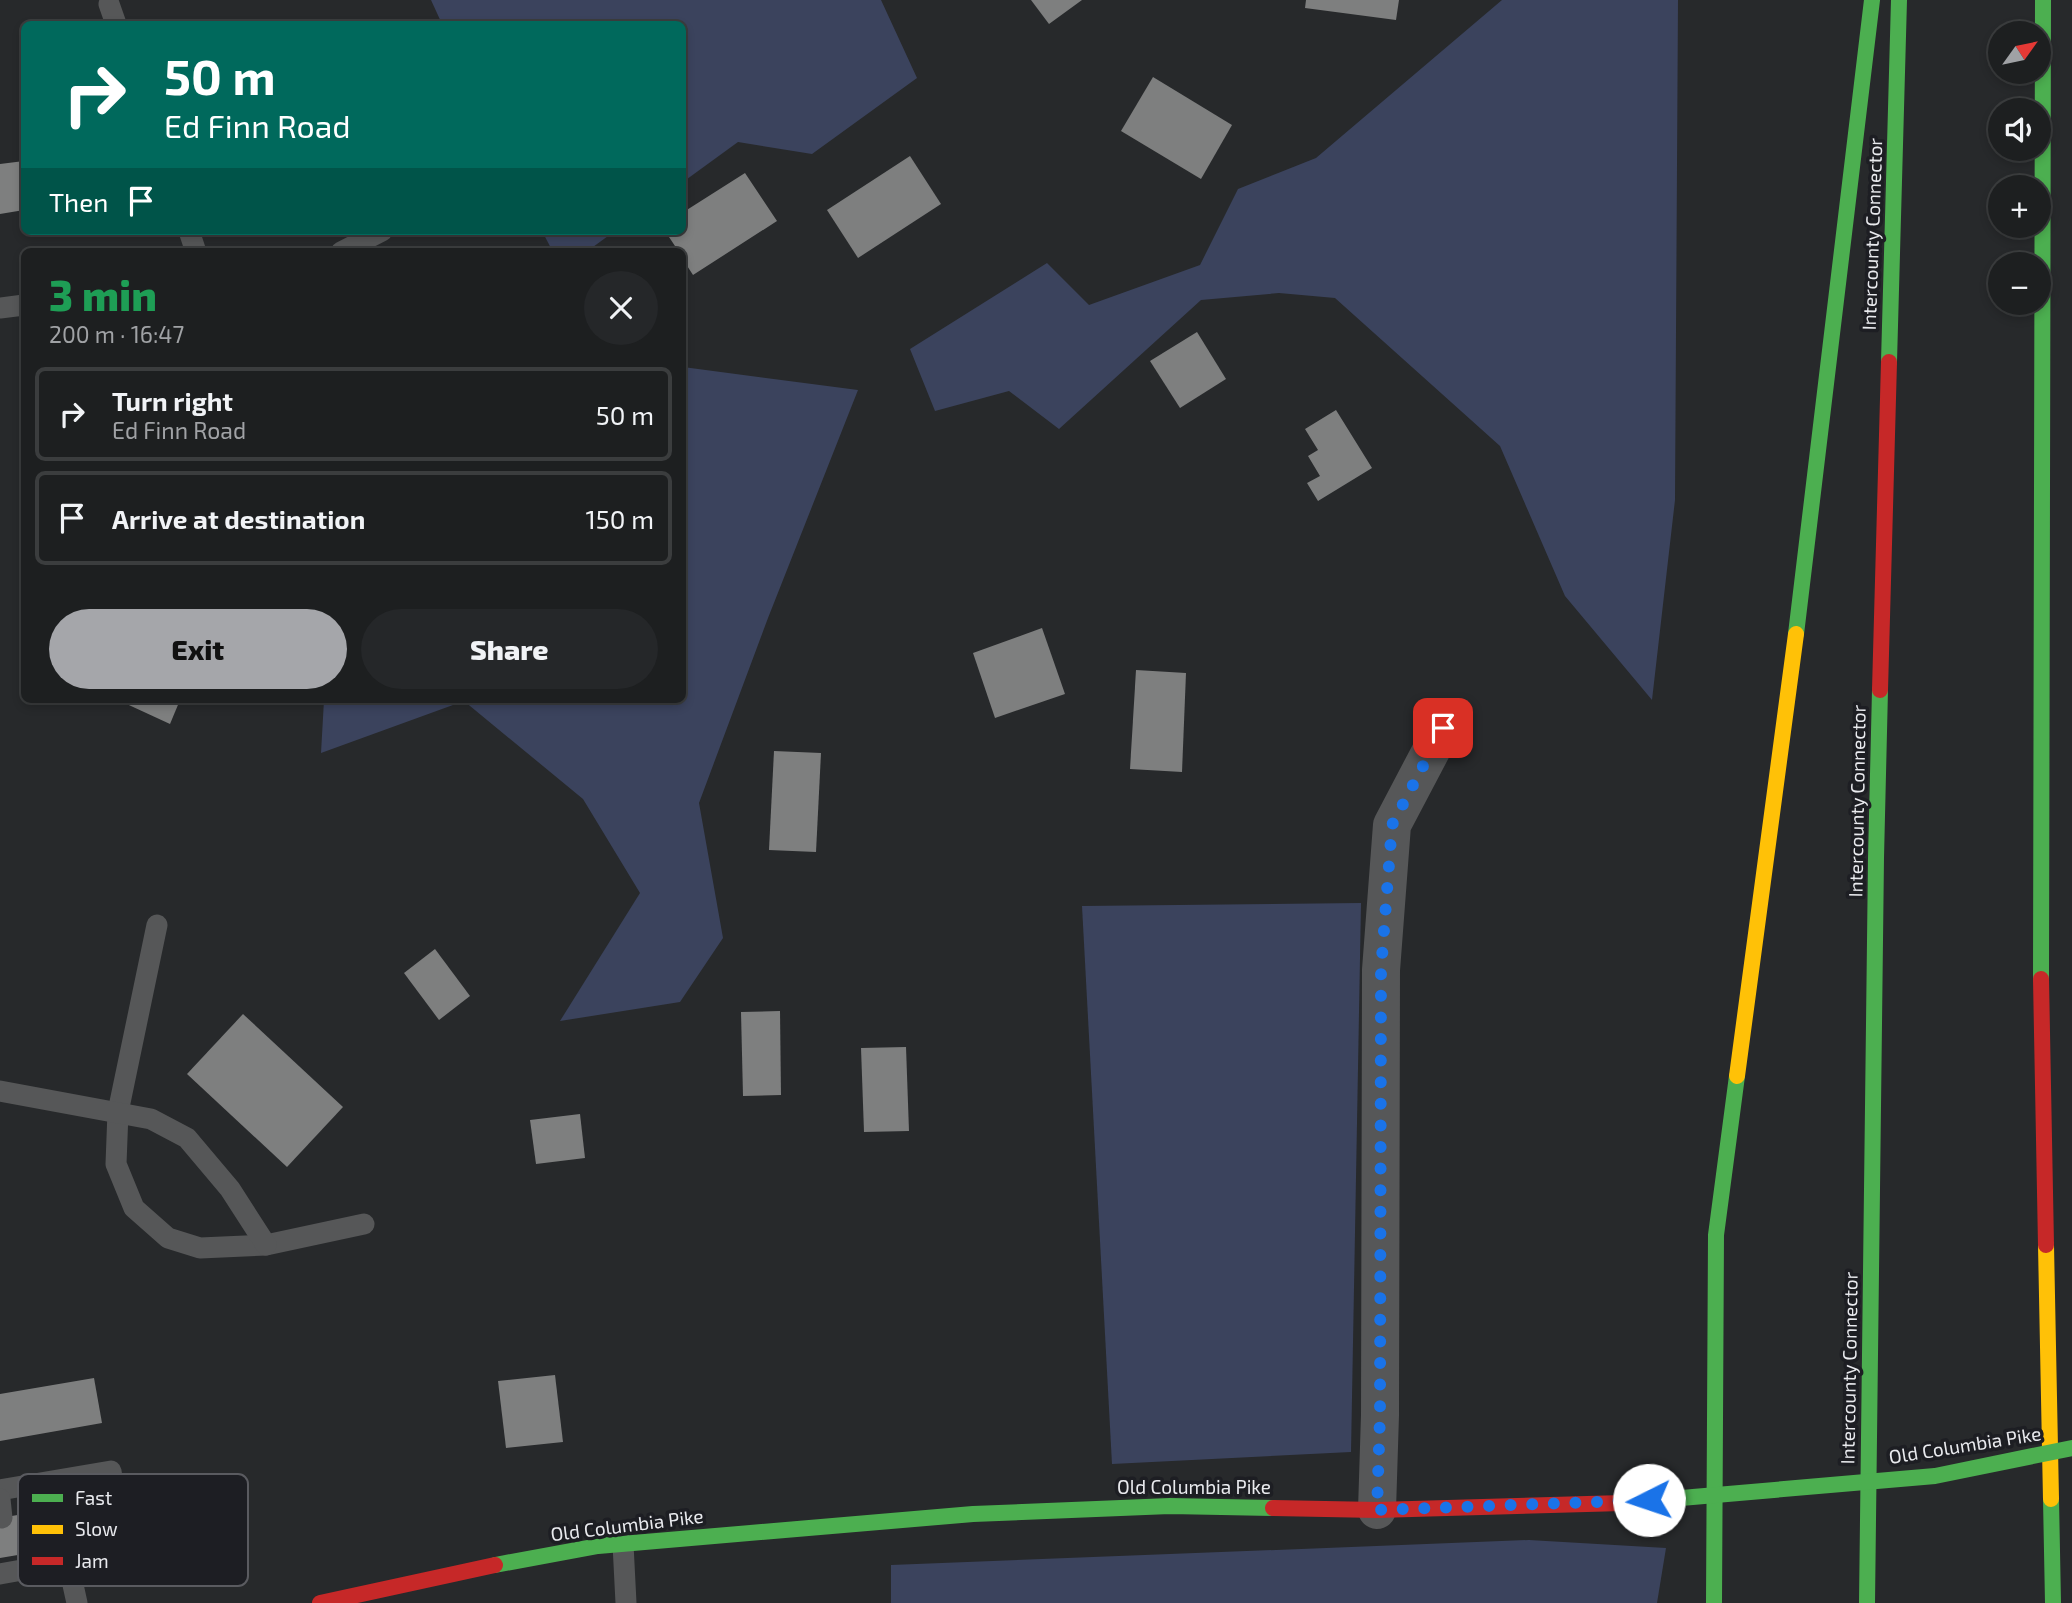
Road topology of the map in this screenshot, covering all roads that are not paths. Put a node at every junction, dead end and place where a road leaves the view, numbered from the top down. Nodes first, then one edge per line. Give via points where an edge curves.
1 (1872, 0) edge
2 (1899, 0) edge
3 (2043, 0) edge
4 (109, 4) dead end
5 (115, 21) edge
6 (374, 235) edge
7 (349, 248) edge
8 (21, 305) edge
9 (0, 308) edge
10 (1443, 728) dead end
11 (157, 925) dead end
12 (0, 1091) edge
13 (118, 1112) junction
14 (364, 1224) dead end
15 (265, 1245) junction
16 (2072, 1448) edge
17 (94, 1474) edge
18 (111, 1474) edge
19 (18, 1487) edge
20 (0, 1490) edge
21 (1377, 1510) junction
22 (623, 1544) junction
23 (68, 1586) edge
24 (77, 1603) edge
25 (320, 1603) edge
26 (626, 1603) edge
27 (1714, 1603) edge
28 (1867, 1603) edge
29 (2053, 1603) edge

1 - 27 main road via 1811,523 1716,1235
2 - 28 main road, Intercounty Connector via 1876,858
3 - 29 main road via 2040,906
4 - 5 lane
6 - 7 lane
8 - 9 lane
10 - 21 street via 1392,825 1381,970
11 - 13 lane
12 - 13 lane
13 - 15 lane via 151,1119 187,1138 230,1189
13 - 15 lane via 116,1164 134,1208 168,1238 200,1248
14 - 15 lane
16 - 21 main road, Old Columbia Pike, bridge via 1935,1476 1623,1503
17 - 18 lane
19 - 20 lane
21 - 22 main road, Old Columbia Pike via 1170,1506 973,1514
22 - 25 main road, Old Columbia Pike via 497,1564
22 - 26 lane
23 - 24 lane

